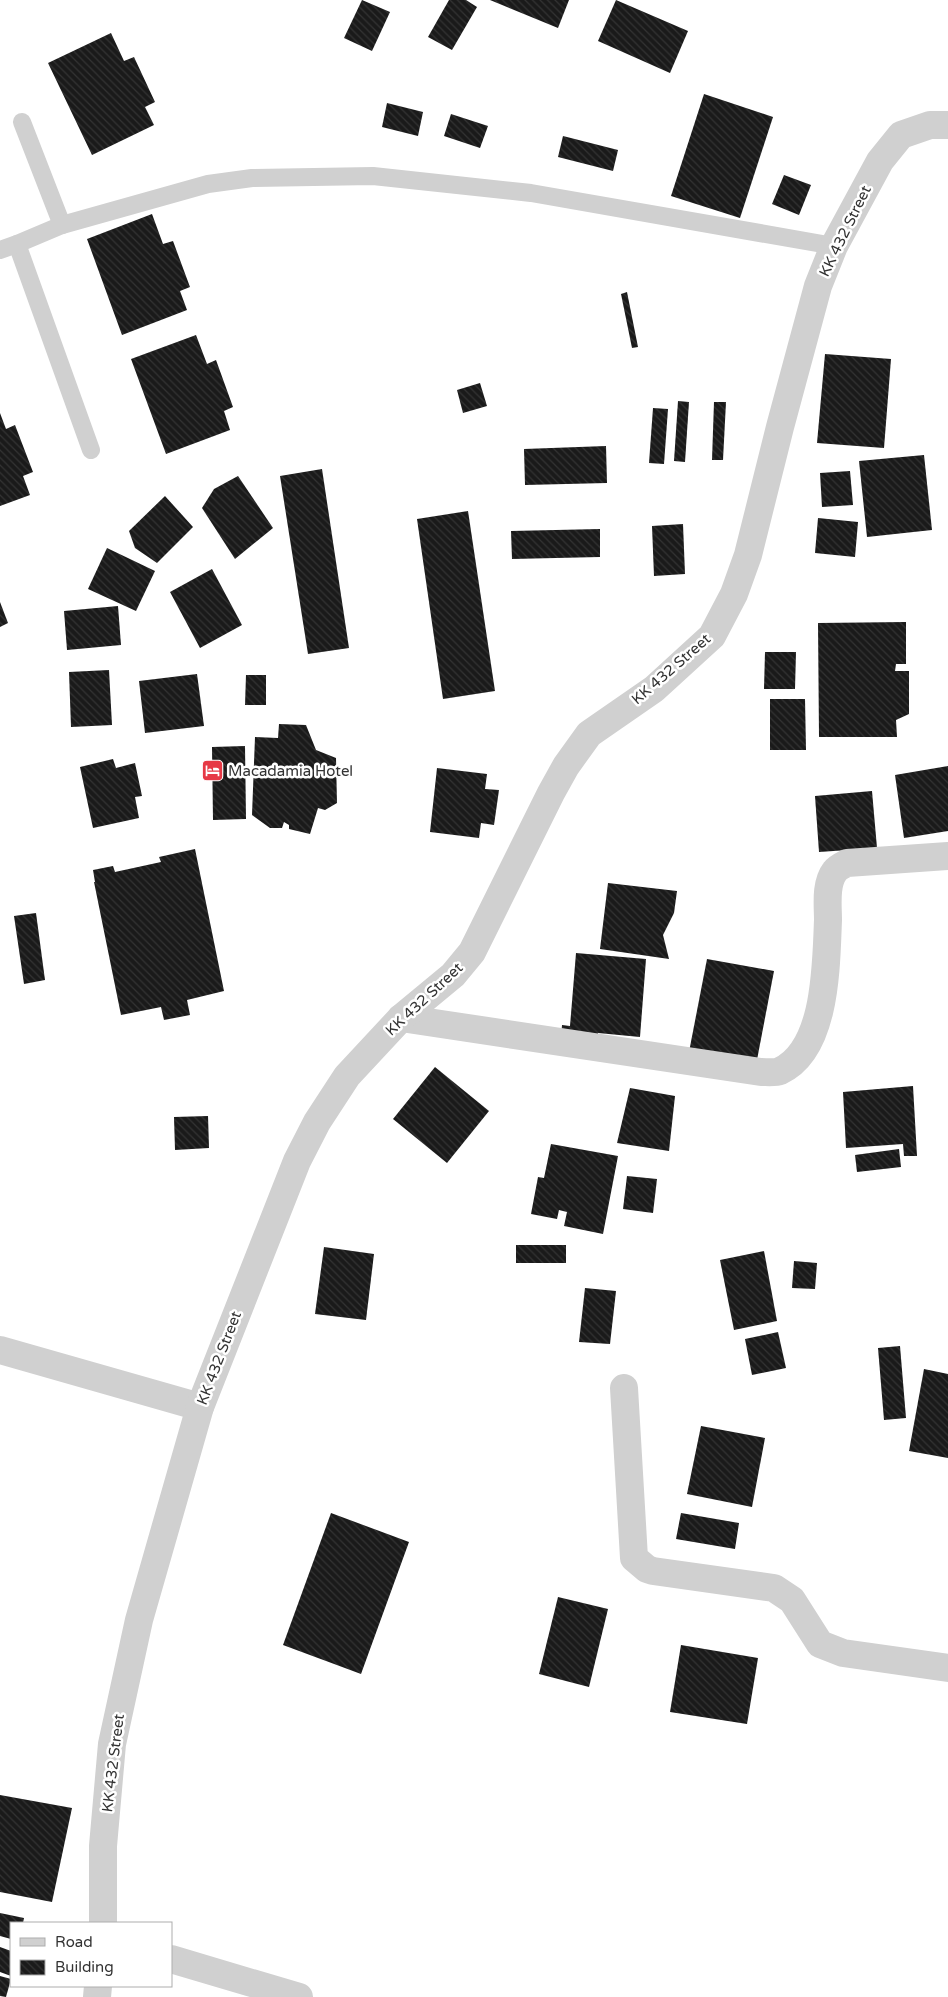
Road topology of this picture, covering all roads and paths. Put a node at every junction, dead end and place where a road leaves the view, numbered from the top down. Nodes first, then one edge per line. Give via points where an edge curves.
1 (22, 122) dead end
2 (948, 126) edge
3 (62, 225) junction
4 (17, 244) junction
5 (834, 246) junction
6 (0, 250) edge
7 (91, 450) dead end
8 (948, 856) edge
9 (401, 1018) junction
10 (0, 1350) edge
11 (624, 1388) dead end
12 (200, 1407) junction
13 (948, 1668) edge
14 (103, 1922) edge
15 (172, 1959) edge
16 (300, 1997) edge

1 - 3 lane
2 - 5 street, KK 432 Street via 930,124 901,135 880,161
3 - 4 lane
3 - 5 lane via 208,184 252,178 373,176 531,193
4 - 6 lane
4 - 7 lane
5 - 9 street, KK 432 Street via 816,296 748,555 734,594 712,636 654,689 590,734 551,793 472,952 453,975
8 - 9 street via 847,863 835,871 829,888 821,1006 809,1041 793,1062 778,1072 751,1071
9 - 12 street, KK 432 Street via 347,1076 317,1122 297,1161
10 - 12 street
11 - 13 street via 634,1558 639,1563 653,1571 774,1588 792,1600 820,1644 830,1649
12 - 14 street, KK 432 Street via 139,1620 112,1744 103,1846
15 - 16 street

